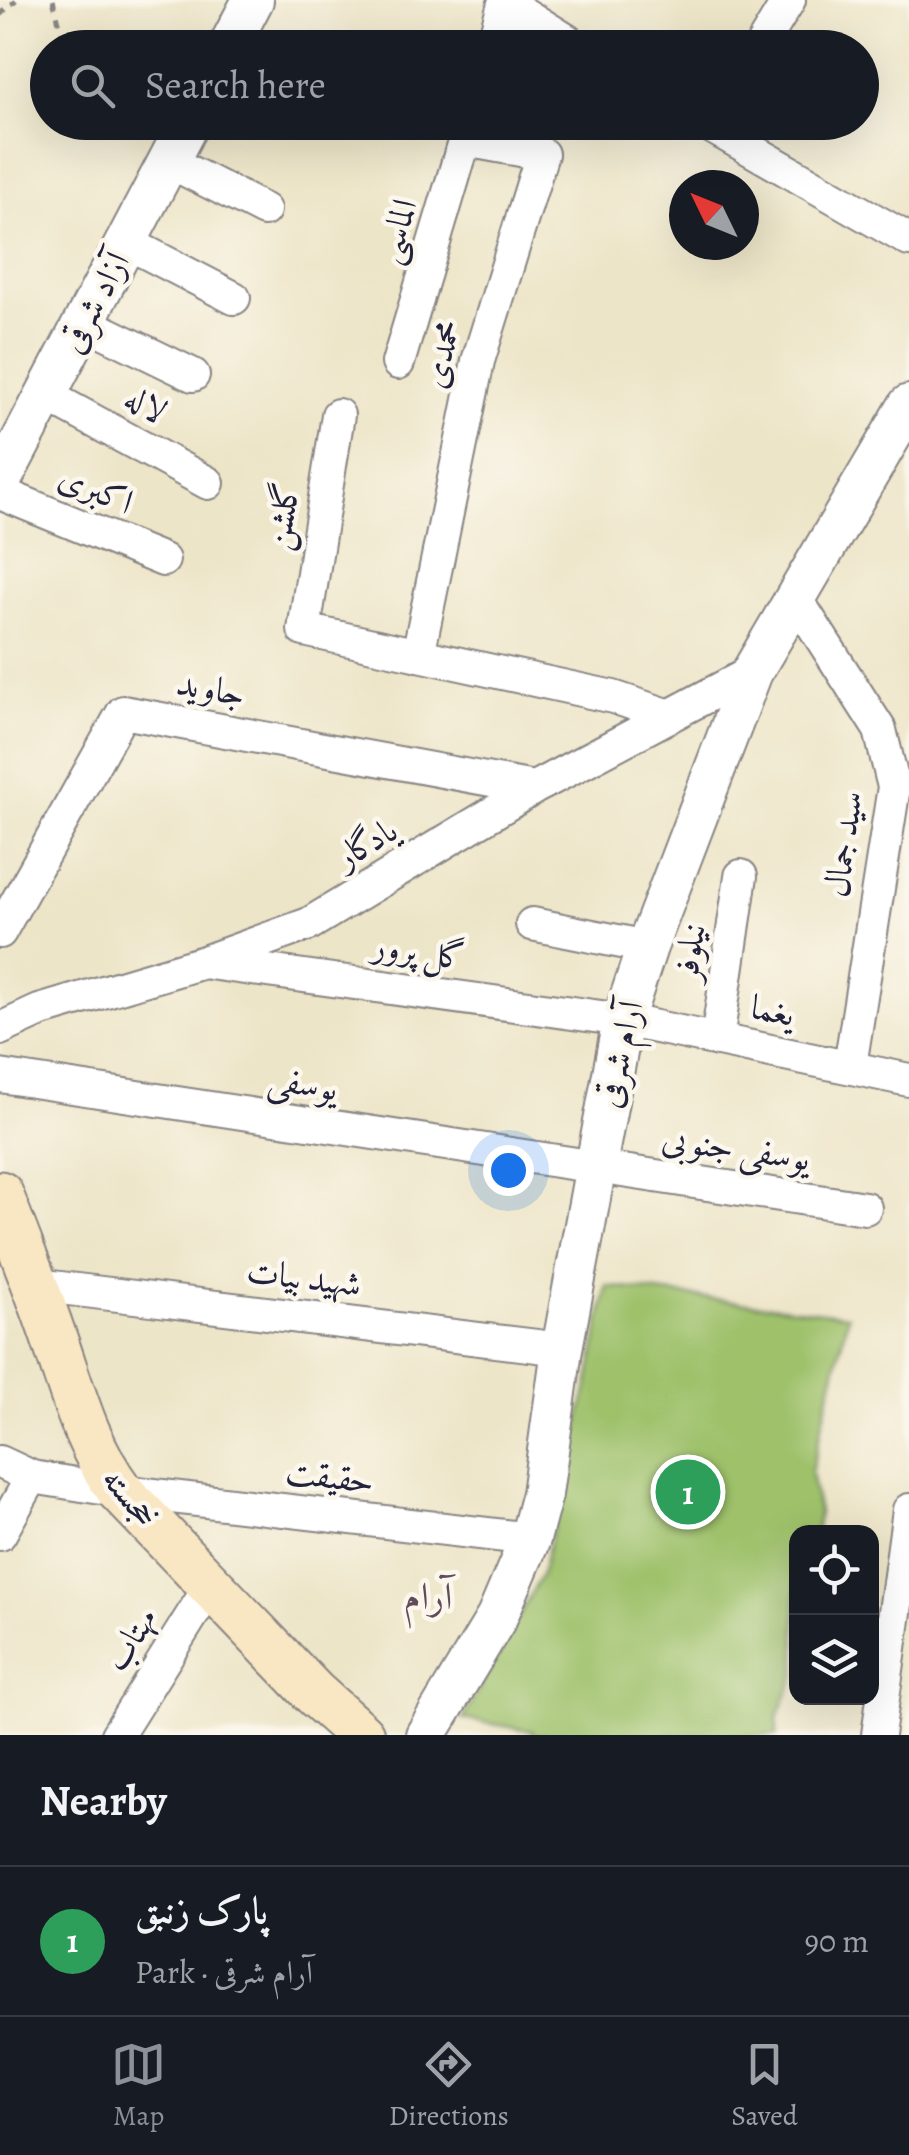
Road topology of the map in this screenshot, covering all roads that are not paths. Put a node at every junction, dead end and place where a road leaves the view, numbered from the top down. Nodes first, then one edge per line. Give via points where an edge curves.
1 (253, 0) edge
2 (789, 0) edge
3 (505, 1) edge
4 (237, 30) edge
5 (497, 30) edge
6 (551, 30) edge
7 (771, 30) edge
8 (179, 140) edge
9 (465, 140) edge
10 (497, 140) edge
11 (737, 140) edge
12 (168, 161) junction
13 (264, 210) dead end
14 (909, 240) edge
15 (126, 242) junction
16 (234, 298) dead end
17 (84, 322) junction
18 (398, 363) dead end
19 (192, 375) dead end
20 (46, 395) junction
21 (907, 412) edge
22 (338, 415) dead end
23 (0, 482) edge
24 (208, 483) dead end
25 (0, 493) edge
26 (163, 560) dead end
27 (795, 598) junction
28 (418, 655) junction
29 (752, 672) junction
30 (670, 716) junction
31 (534, 788) junction
32 (740, 876) dead end
33 (532, 924) dead end
34 (0, 932) edge
35 (647, 947) junction
36 (204, 962) junction
37 (623, 1020) junction
38 (0, 1029) edge
39 (717, 1040) junction
40 (850, 1066) junction
41 (0, 1076) edge
42 (909, 1080) edge
43 (594, 1168) junction
44 (0, 1194) edge
45 (865, 1208) dead end
46 (36, 1284) junction
47 (562, 1349) junction
48 (0, 1462) edge
49 (32, 1477) junction
50 (120, 1492) junction
51 (909, 1510) edge
52 (0, 1534) edge
53 (530, 1539) junction
54 (211, 1585) junction
55 (117, 1735) edge
56 (361, 1735) edge
57 (426, 1735) edge
58 (878, 1735) edge

1 - 4 street
2 - 7 street
3 - 5 street
3 - 6 street
8 - 12 street, آزاد شرقی
9 - 18 street, الماسی
10 - 28 street, محمدی via 542,154 478,361
11 - 14 street
12 - 13 street
12 - 15 street, آزاد شرقی
15 - 16 street
15 - 17 street, آزاد شرقی
17 - 19 street
17 - 20 street, آزاد شرقی
20 - 23 street, آزاد شرقی
20 - 24 street, لاله
21 - 27 street, آرام شرقی
22 - 28 street, گلشن via 304,630
25 - 26 street, اکبری
27 - 29 street, آرام شرقی
27 - 40 street, سید جمال via 880,730 894,786
28 - 30 street via 613,697
29 - 30 street, یادگار
29 - 35 street, آرام شرقی
30 - 31 street, یادگار
31 - 34 street, جاوید via 123,712
31 - 36 street, یادگار via 309,924
32 - 39 street, نیلوفر
33 - 35 street
35 - 37 street, آرام شرقی
36 - 37 street, گل پرور
36 - 38 street, یادگار via 39,1010
37 - 39 street, یغما
37 - 43 street, آرام شرقی
39 - 40 street, یغما
40 - 42 street, یغما
41 - 43 street, یوسفی
43 - 45 street, یوسفی جنوبی
43 - 47 street, آرام شرقی
44 - 46 main road, خجسته
46 - 47 street, شهید بیات
46 - 50 main road, خجسته via 88,1435
47 - 53 street, آرام شرقی
48 - 49 street, حقیقت
49 - 50 street, حقیقت
49 - 52 street
50 - 53 street, حقیقت
50 - 54 main road, خجسته
51 - 58 street
53 - 57 street, آرام شرقی via 496,1617
54 - 55 street, مهتاب
54 - 56 main road, خجسته

